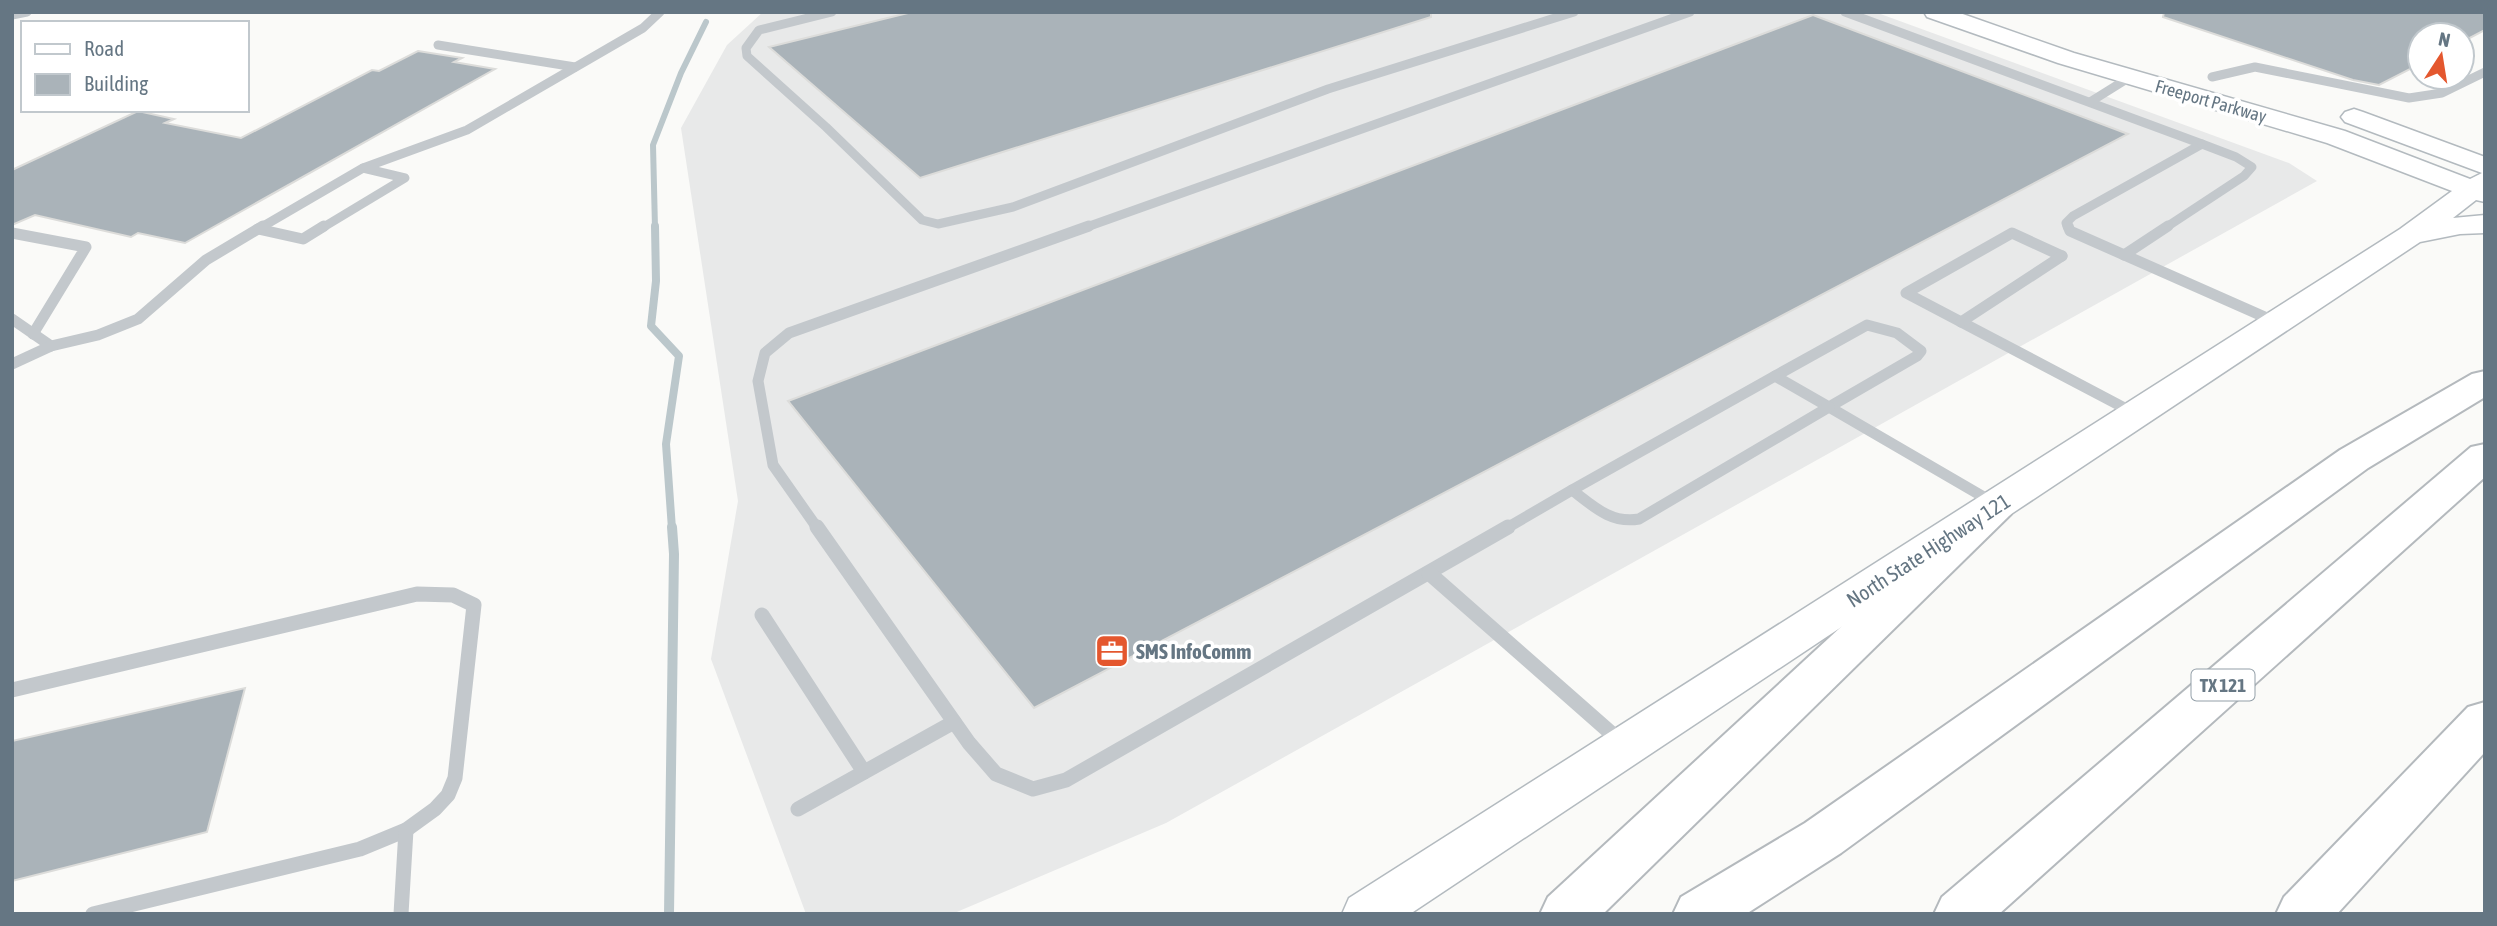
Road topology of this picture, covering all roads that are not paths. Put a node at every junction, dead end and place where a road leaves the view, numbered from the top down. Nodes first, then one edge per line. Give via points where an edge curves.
1 (27, 12) edge
2 (660, 12) edge
3 (832, 12) edge
4 (1574, 12) edge
5 (1690, 12) edge
6 (1845, 12) edge
7 (1935, 12) edge
8 (1992, 12) edge
9 (12, 15) edge
10 (438, 45) dead end
11 (575, 66) junction
12 (2485, 72) edge
13 (2130, 77) junction
14 (2212, 77) junction
15 (2293, 99) dead end
16 (2090, 102) junction
17 (2331, 110) dead end
18 (2418, 141) junction
19 (2202, 144) junction
20 (2485, 147) edge
21 (2379, 154) junction
22 (363, 168) junction
23 (2483, 191) edge
24 (258, 229) junction
25 (12, 233) edge
26 (2410, 235) junction
27 (2123, 254) junction
28 (12, 319) edge
29 (1961, 322) junction
30 (2277, 323) junction
31 (33, 334) junction
32 (51, 346) junction
33 (12, 364) edge
34 (1775, 376) junction
35 (2485, 382) edge
36 (1829, 407) junction
37 (2136, 414) junction
38 (2485, 456) edge
39 (1572, 490) junction
40 (1997, 505) junction
41 (1429, 573) junction
42 (762, 615) dead end
43 (12, 690) edge
44 (2485, 720) edge
45 (954, 722) junction
46 (1626, 746) junction
47 (864, 772) junction
48 (798, 809) dead end
49 (406, 830) junction
50 (93, 914) edge
51 (401, 914) edge
52 (1367, 914) edge
53 (1567, 914) edge
54 (1700, 914) edge
55 (1961, 914) edge
56 (2303, 914) edge

1 - 9 lane
2 - 11 lane via 643,28
3 - 4 lane via 759,30 746,48 747,56 922,220 938,224 1013,207 1328,89
5 - 45 lane via 789,333 765,353 758,381 773,465
6 - 16 lane
7 - 13 main road, Freeport Parkway
8 - 14 main road, Freeport Parkway
10 - 11 lane
11 - 22 lane via 467,130
12 - 14 lane via 2442,93 2409,98 2255,67
13 - 16 lane
13 - 21 main road, Freeport Parkway via 2336,137
14 - 15 main road, Freeport Parkway
16 - 19 lane
17 - 18 main road
18 - 20 main road
18 - 23 main road
19 - 27 lane via 2252,167
19 - 27 lane via 2066,223 2070,231
21 - 23 main road, Freeport Parkway
21 - 26 main road via 2427,193
22 - 24 lane
22 - 24 lane via 405,177 303,239
23 - 26 main road, North State Highway 121
24 - 32 lane via 206,260 138,319
25 - 31 lane via 86,247
26 - 30 main road, North State Highway 121
27 - 30 lane
28 - 31 lane
29 - 29 lane via 1906,293 2012,233 2062,256
29 - 37 lane
30 - 37 main road, North State Highway 121
31 - 32 lane
32 - 33 lane
34 - 36 lane
34 - 36 lane via 1867,325 1890,330 1921,351
34 - 39 lane
35 - 54 highway via 2354,459 1823,838
36 - 39 lane via 1640,519 1612,520
36 - 40 lane
37 - 40 main road, North State Highway 121
38 - 55 highway, TX 121
39 - 41 lane
40 - 46 main road, North State Highway 121
40 - 53 highway
41 - 45 lane via 1066,780 1033,789 996,774
41 - 46 lane
42 - 47 lane
43 - 49 lane via 417,594 462,596 474,605 455,778 435,809
44 - 56 highway
45 - 47 lane
46 - 52 main road, North State Highway 121
47 - 48 lane
49 - 50 lane via 360,849
49 - 51 lane

